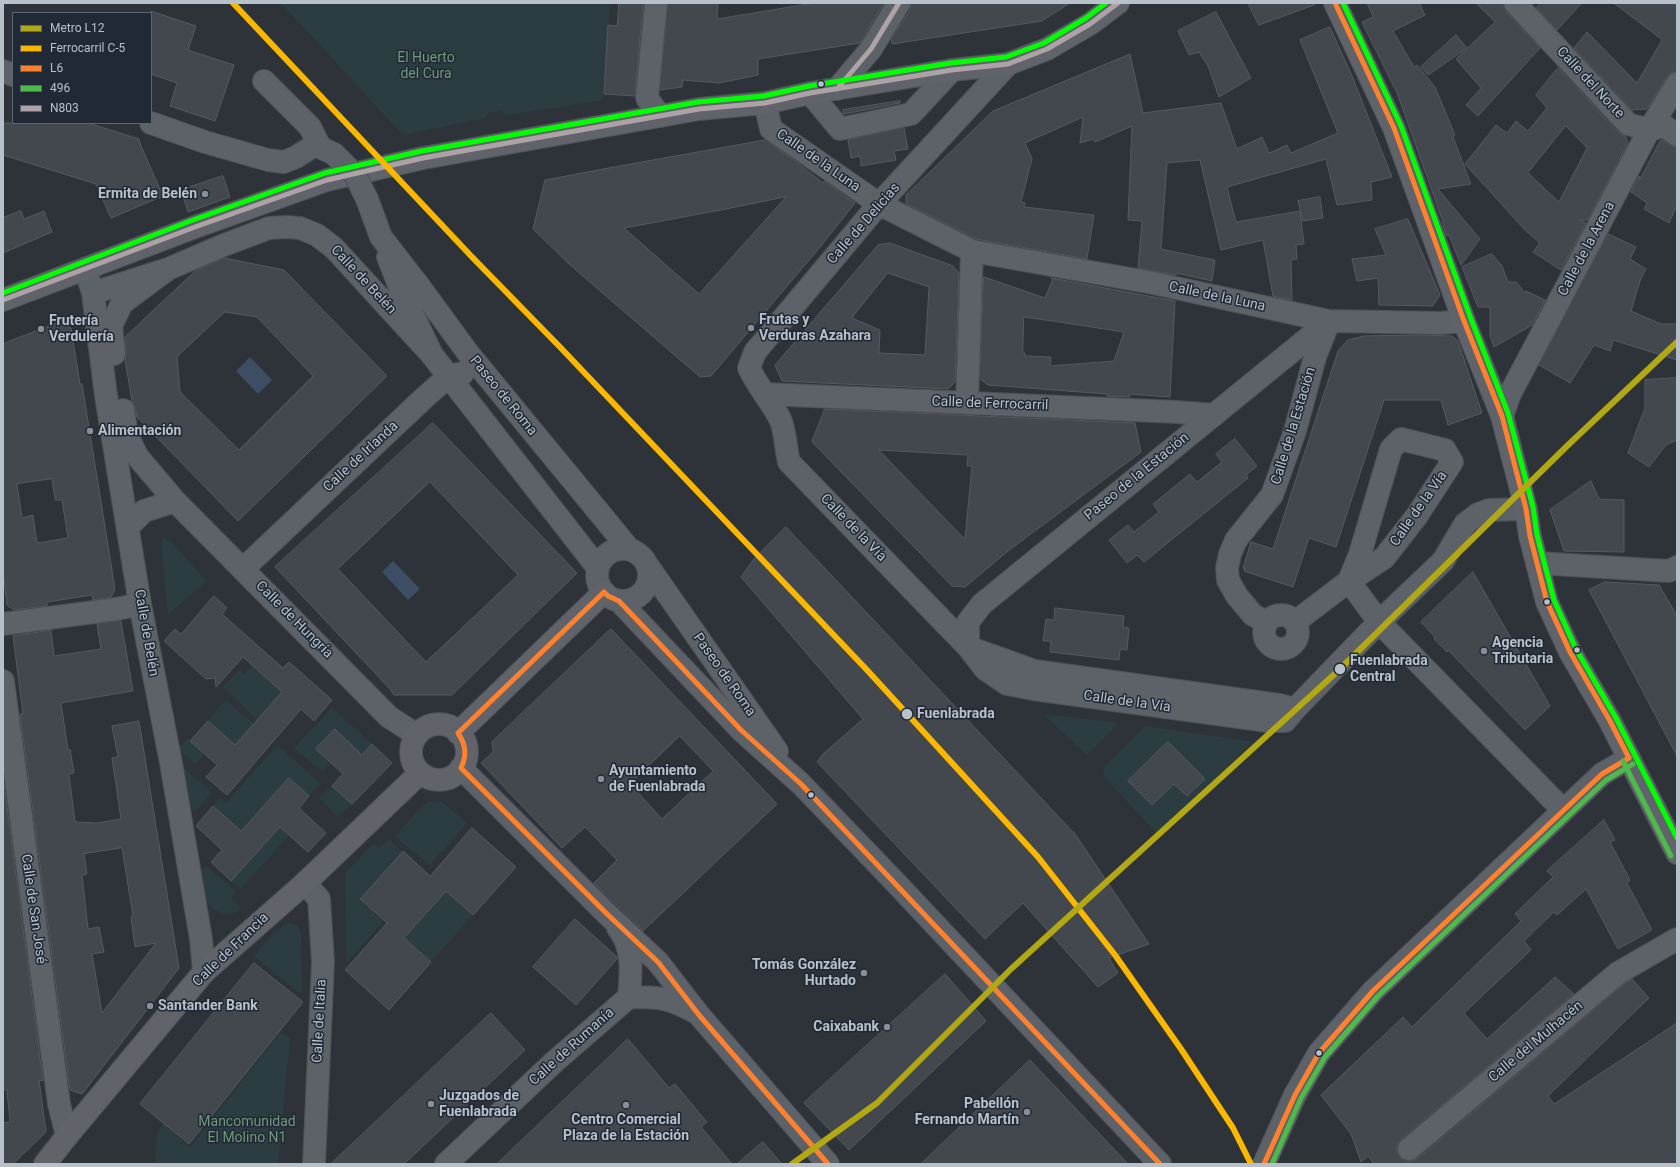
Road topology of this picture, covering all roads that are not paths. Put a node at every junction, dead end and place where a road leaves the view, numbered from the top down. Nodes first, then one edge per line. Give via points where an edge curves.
1 (656, 3) edge
2 (899, 3) edge
3 (1118, 3) edge
4 (1335, 3) edge
5 (1519, 4) edge
6 (1008, 64) junction
7 (952, 70) junction
8 (264, 81) dead end
9 (1677, 84) edge
10 (837, 89) junction
11 (810, 93) junction
12 (765, 103) junction
13 (660, 116) junction
14 (152, 122) edge
15 (1649, 130) junction
16 (1677, 135) edge
17 (327, 150) junction
18 (879, 204) junction
19 (381, 237) junction
20 (972, 251) junction
21 (85, 269) junction
22 (168, 269) junction
23 (93, 293) junction
24 (3, 300) edge
25 (1329, 321) junction
26 (1464, 321) junction
27 (432, 355) junction
28 (115, 359) joint
29 (449, 376) junction
30 (490, 380) junction
31 (765, 394) junction
32 (967, 403) junction
33 (1214, 415) junction
34 (1502, 416) junction
35 (175, 501) junction
36 (1526, 509) junction
37 (128, 527) junction
38 (630, 550) junction
39 (1537, 563) junction
40 (648, 566) junction
41 (598, 568) junction
42 (243, 569) junction
43 (1674, 574) edge
44 (1349, 581) junction
45 (611, 597) junction
46 (140, 604) junction
47 (1267, 622) junction
48 (1295, 622) junction
49 (1379, 622) junction
50 (3, 624) edge
51 (968, 647) junction
52 (3, 681) edge
53 (458, 733) junction
54 (417, 735) junction
55 (1628, 758) junction
56 (461, 768) junction
57 (420, 773) junction
58 (801, 784) junction
59 (1562, 810) junction
60 (1677, 853) edge
61 (305, 883) junction
62 (606, 913) junction
63 (1675, 946) edge
64 (204, 972) junction
65 (628, 997) junction
66 (699, 1015) junction
67 (67, 1136) junction
68 (1409, 1149) dead end
69 (45, 1164) edge
70 (314, 1164) edge
71 (446, 1164) edge
72 (828, 1164) edge
73 (1160, 1164) edge
74 (1264, 1164) edge

1 - 13 street via 647,98
2 - 10 street via 870,49
3 - 6 main road via 1090,24 1048,49
4 - 26 main road via 1394,128
5 - 15 street, Calle del Norte via 1628,124
6 - 7 main road
6 - 18 street, Calle de Delicias
7 - 10 main road
7 - 11 street via 911,114 840,129
8 - 17 street, Paseo de Roma via 310,127
9 - 15 street, Calle de la Arena
10 - 11 main road
11 - 12 main road
12 - 13 main road via 699,109
12 - 18 street, Calle de la Luna via 771,129
13 - 21 main road via 423,158 327,180
14 - 17 street via 268,160 284,162 315,145
15 - 16 street, Calle del Norte via 1664,126
15 - 34 street, Calle de la Arena via 1510,394
17 - 19 street, Paseo de Roma, bridge via 355,175
18 - 20 street, Calle de la Luna
18 - 31 street, Calle de Delicias via 755,352 749,368
19 - 27 street, Paseo de Roma via 400,288
19 - 30 street, Paseo de Roma
20 - 25 street, Calle de la Luna via 1153,283
20 - 32 street
21 - 23 street, Calle de Belén
21 - 24 main road
22 - 23 street, Calle de Belén
22 - 27 street, Calle de Belén via 269,228 300,228 317,235 334,248
22 - 28 street, Calle de Belén via 122,303 111,326
23 - 37 street, Calle de Belén via 106,396
25 - 26 street, Calle de la Luna
25 - 33 street, Paseo de la Estación
25 - 47 street, Calle de la Estación via 1315,356 1295,431 1272,495 1236,540 1227,568 1228,580 1238,596 1253,615
26 - 34 main road
27 - 29 street, Paseo de Roma
28 - 35 street, Calle de Hungría via 127,435 137,456
29 - 30 street via 464,373
29 - 41 street, Paseo de Roma
29 - 42 street, Calle de Irlanda
30 - 38 street, Paseo de Roma
31 - 32 street, Calle de Ferrocarril
31 - 51 street, Calle de la Vía via 781,420 789,462
32 - 33 street, Calle de Ferrocarril
33 - 51 street, Paseo de la Estación via 982,604 968,622
34 - 36 main road
35 - 37 street via 144,511
35 - 42 street, Calle de Hungría
36 - 39 main road
36 - 49 street, Calle de la Vía via 1489,510 1478,514 1465,524 1443,561
37 - 46 street, Calle de Belén
38 - 40 street via 641,556
38 - 41 street via 610,552
39 - 43 street
39 - 55 main road via 1547,602 1570,652
40 - 45 street via 649,578 645,590 636,598 630,600
40 - 58 street, Paseo de Roma
41 - 45 street via 598,581
42 - 54 street, Calle de Hungría via 389,717
44 - 44 street, Calle de la Vía via 1384,558 1416,517 1452,462 1445,450 1401,439 1391,449 1360,554
44 - 48 street, Calle de la Vía
44 - 49 street
45 - 53 main road
45 - 58 street, Paseo de Roma via 741,730
46 - 50 street
46 - 64 street, Calle de Belén via 171,763 201,939
47 - 48 street via 1271,618 1283,615
47 - 48 street via 1264,632 1267,640 1270,645 1277,648 1289,647 1296,639 1298,634
49 - 51 street, Calle de la Vía via 1285,721 1268,721 1007,684 985,669
49 - 59 street
52 - 67 street, Calle de San José via 59,1104
53 - 54 main road via 446,725 435,725
53 - 56 main road via 465,744 466,754
54 - 57 main road via 411,748 411,756
55 - 59 street via 1602,774
55 - 60 main road
56 - 57 main road via 452,776 441,780 428,778
56 - 62 street
57 - 61 main road, Calle de Francia
58 - 73 street, Paseo de Roma
59 - 74 street via 1373,991 1319,1053 1295,1095
61 - 64 main road, Calle de Francia
61 - 70 street, Calle de Italia via 319,899 323,962
62 - 65 street via 620,931 627,946 632,967
62 - 66 street via 658,962
63 - 68 street, Calle del Mulhacén via 1618,973
64 - 67 main road, Calle de Francia
65 - 66 street via 662,997
65 - 71 street, Calle de Rumanía
66 - 72 street
67 - 69 main road, Calle de Francia

